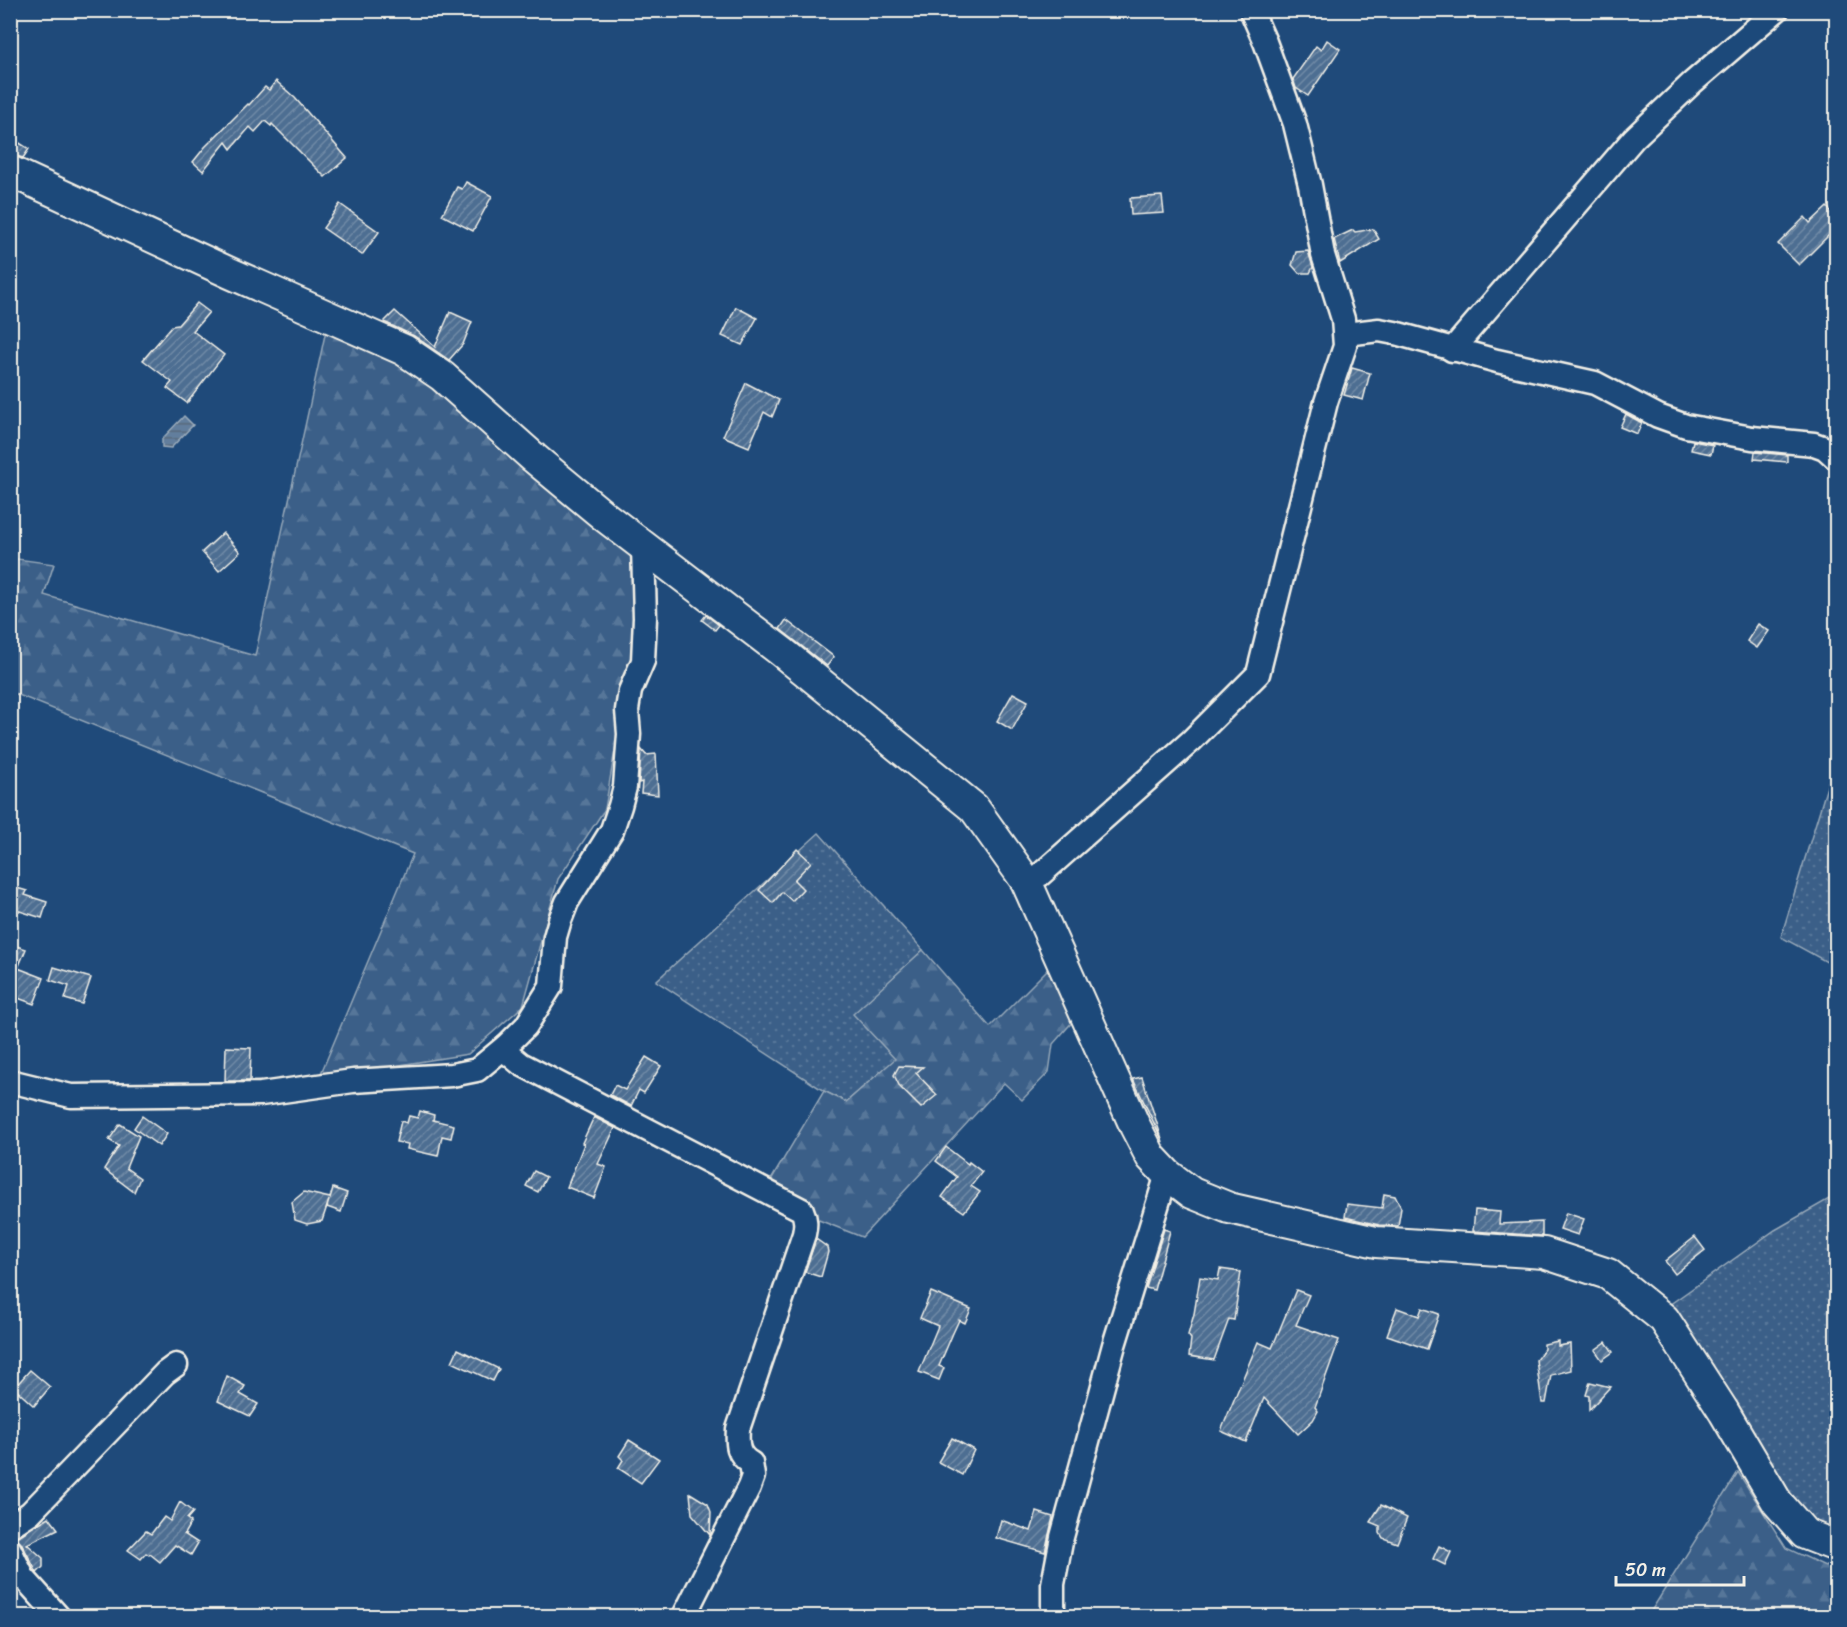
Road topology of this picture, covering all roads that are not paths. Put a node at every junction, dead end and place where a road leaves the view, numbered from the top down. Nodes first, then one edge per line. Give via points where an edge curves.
1 (1251, 10) edge
2 (1777, 10) edge
3 (10, 171) edge
4 (1345, 334) junction
5 (1452, 350) junction
6 (1836, 458) edge
7 (643, 546) junction
8 (1026, 880) junction
9 (506, 1046) junction
10 (10, 1081) edge
11 (1167, 1174) junction
12 (176, 1365) dead end
13 (10, 1526) edge
14 (1836, 1546) edge
15 (10, 1550) edge
16 (58, 1617) edge
17 (684, 1617) edge
18 (1053, 1617) edge

1 - 4 street via 1295,124 1323,255
2 - 5 street via 1634,138
3 - 7 main road via 404,350 442,376 534,458
4 - 5 street via 1379,330
4 - 8 street via 1258,674 1191,741 1040,874
5 - 6 street via 1595,383 1686,426 1814,444
7 - 8 main road via 782,652 974,808
7 - 9 street via 643,661 630,691 625,787 620,806 612,830 563,911 555,937 551,986 526,1026
8 - 11 main road via 1135,1126 1151,1157
9 - 10 street via 477,1070 452,1075 353,1080 261,1094 70,1096
9 - 17 street via 521,1064 802,1210 805,1217 804,1234 738,1429 738,1448 751,1463 753,1476
11 - 14 main road via 1192,1193 1229,1208 1376,1242 1544,1253 1608,1274 1664,1319 1784,1510 1805,1534
11 - 18 street via 1114,1345 1062,1537 1053,1584
12 - 13 street via 30,1513
15 - 16 street via 23,1577

